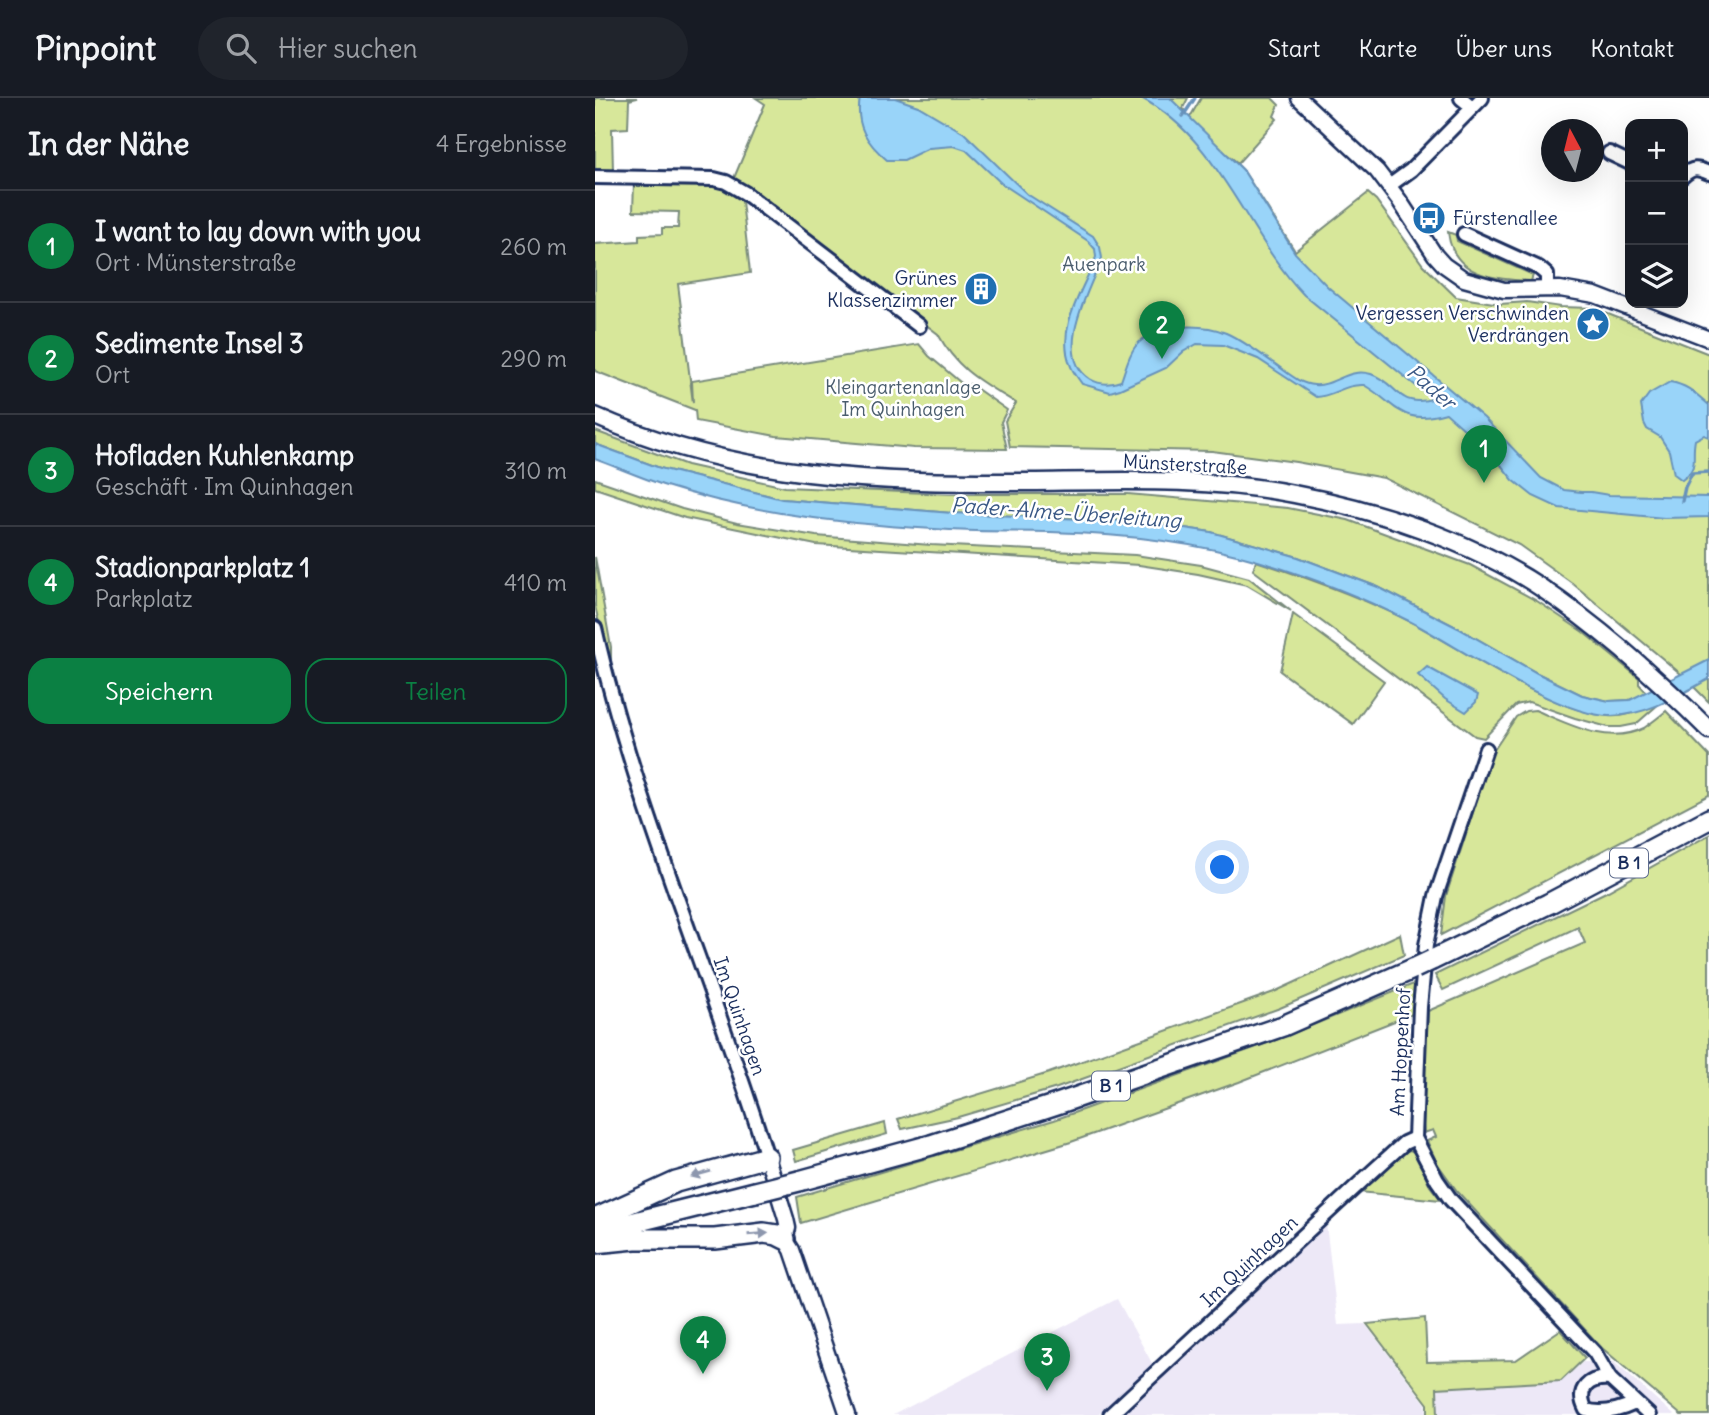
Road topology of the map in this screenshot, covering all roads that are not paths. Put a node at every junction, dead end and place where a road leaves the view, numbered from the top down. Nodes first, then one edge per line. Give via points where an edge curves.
1 (1299, 98) edge
2 (1461, 98) edge
3 (1477, 103) edge
4 (1609, 153) dead end
5 (1625, 161) edge
6 (1688, 172) edge
7 (1709, 173) edge
8 (595, 177) edge
9 (1389, 186) junction
10 (1464, 234) dead end
11 (1547, 289) junction
12 (919, 326) dead end
13 (1709, 339) edge
14 (595, 416) edge
15 (595, 628) edge
16 (1709, 730) edge
17 (1486, 749) dead end
18 (1709, 819) edge
19 (1415, 1138) junction
20 (767, 1157) junction
21 (595, 1219) edge
22 (595, 1231) edge
23 (785, 1239) junction
24 (595, 1243) edge
25 (1610, 1379) junction
26 (1635, 1403) junction
27 (848, 1415) edge
28 (1110, 1415) edge
29 (1649, 1415) edge

1 - 9 street
2 - 3 street
3 - 9 street
4 - 5 street
6 - 7 street via 1696,168
8 - 12 street via 726,182
9 - 11 street via 1435,255 1453,272 1504,290
10 - 11 street via 1539,268 1547,275
11 - 13 street via 1595,295
14 - 16 main road, Münsterstraße via 731,462 815,475 954,482 1215,485 1291,493 1381,515 1490,559 1538,585 1658,681
15 - 20 street, Im Quinhagen via 632,762
17 - 19 street, Am Hoppenhof via 1429,925 1420,1007
18 - 22 highway, B 1, bridge via 1573,892 1283,1026 931,1144
19 - 25 street, Am Hoppenhof via 1451,1200 1595,1353
19 - 28 street, Im Quinhagen via 1373,1170
20 -> 21 highway via 690,1177
20 - 23 street, Im Quinhagen via 788,1228
24 -> 23 highway via 770,1233
23 - 27 street, Im Quinhagen
25 - 26 street, Am Hoppenhof
25 - 26 street via 1584,1386 1586,1410 1604,1414
26 - 29 street, Am Hoppenhof

